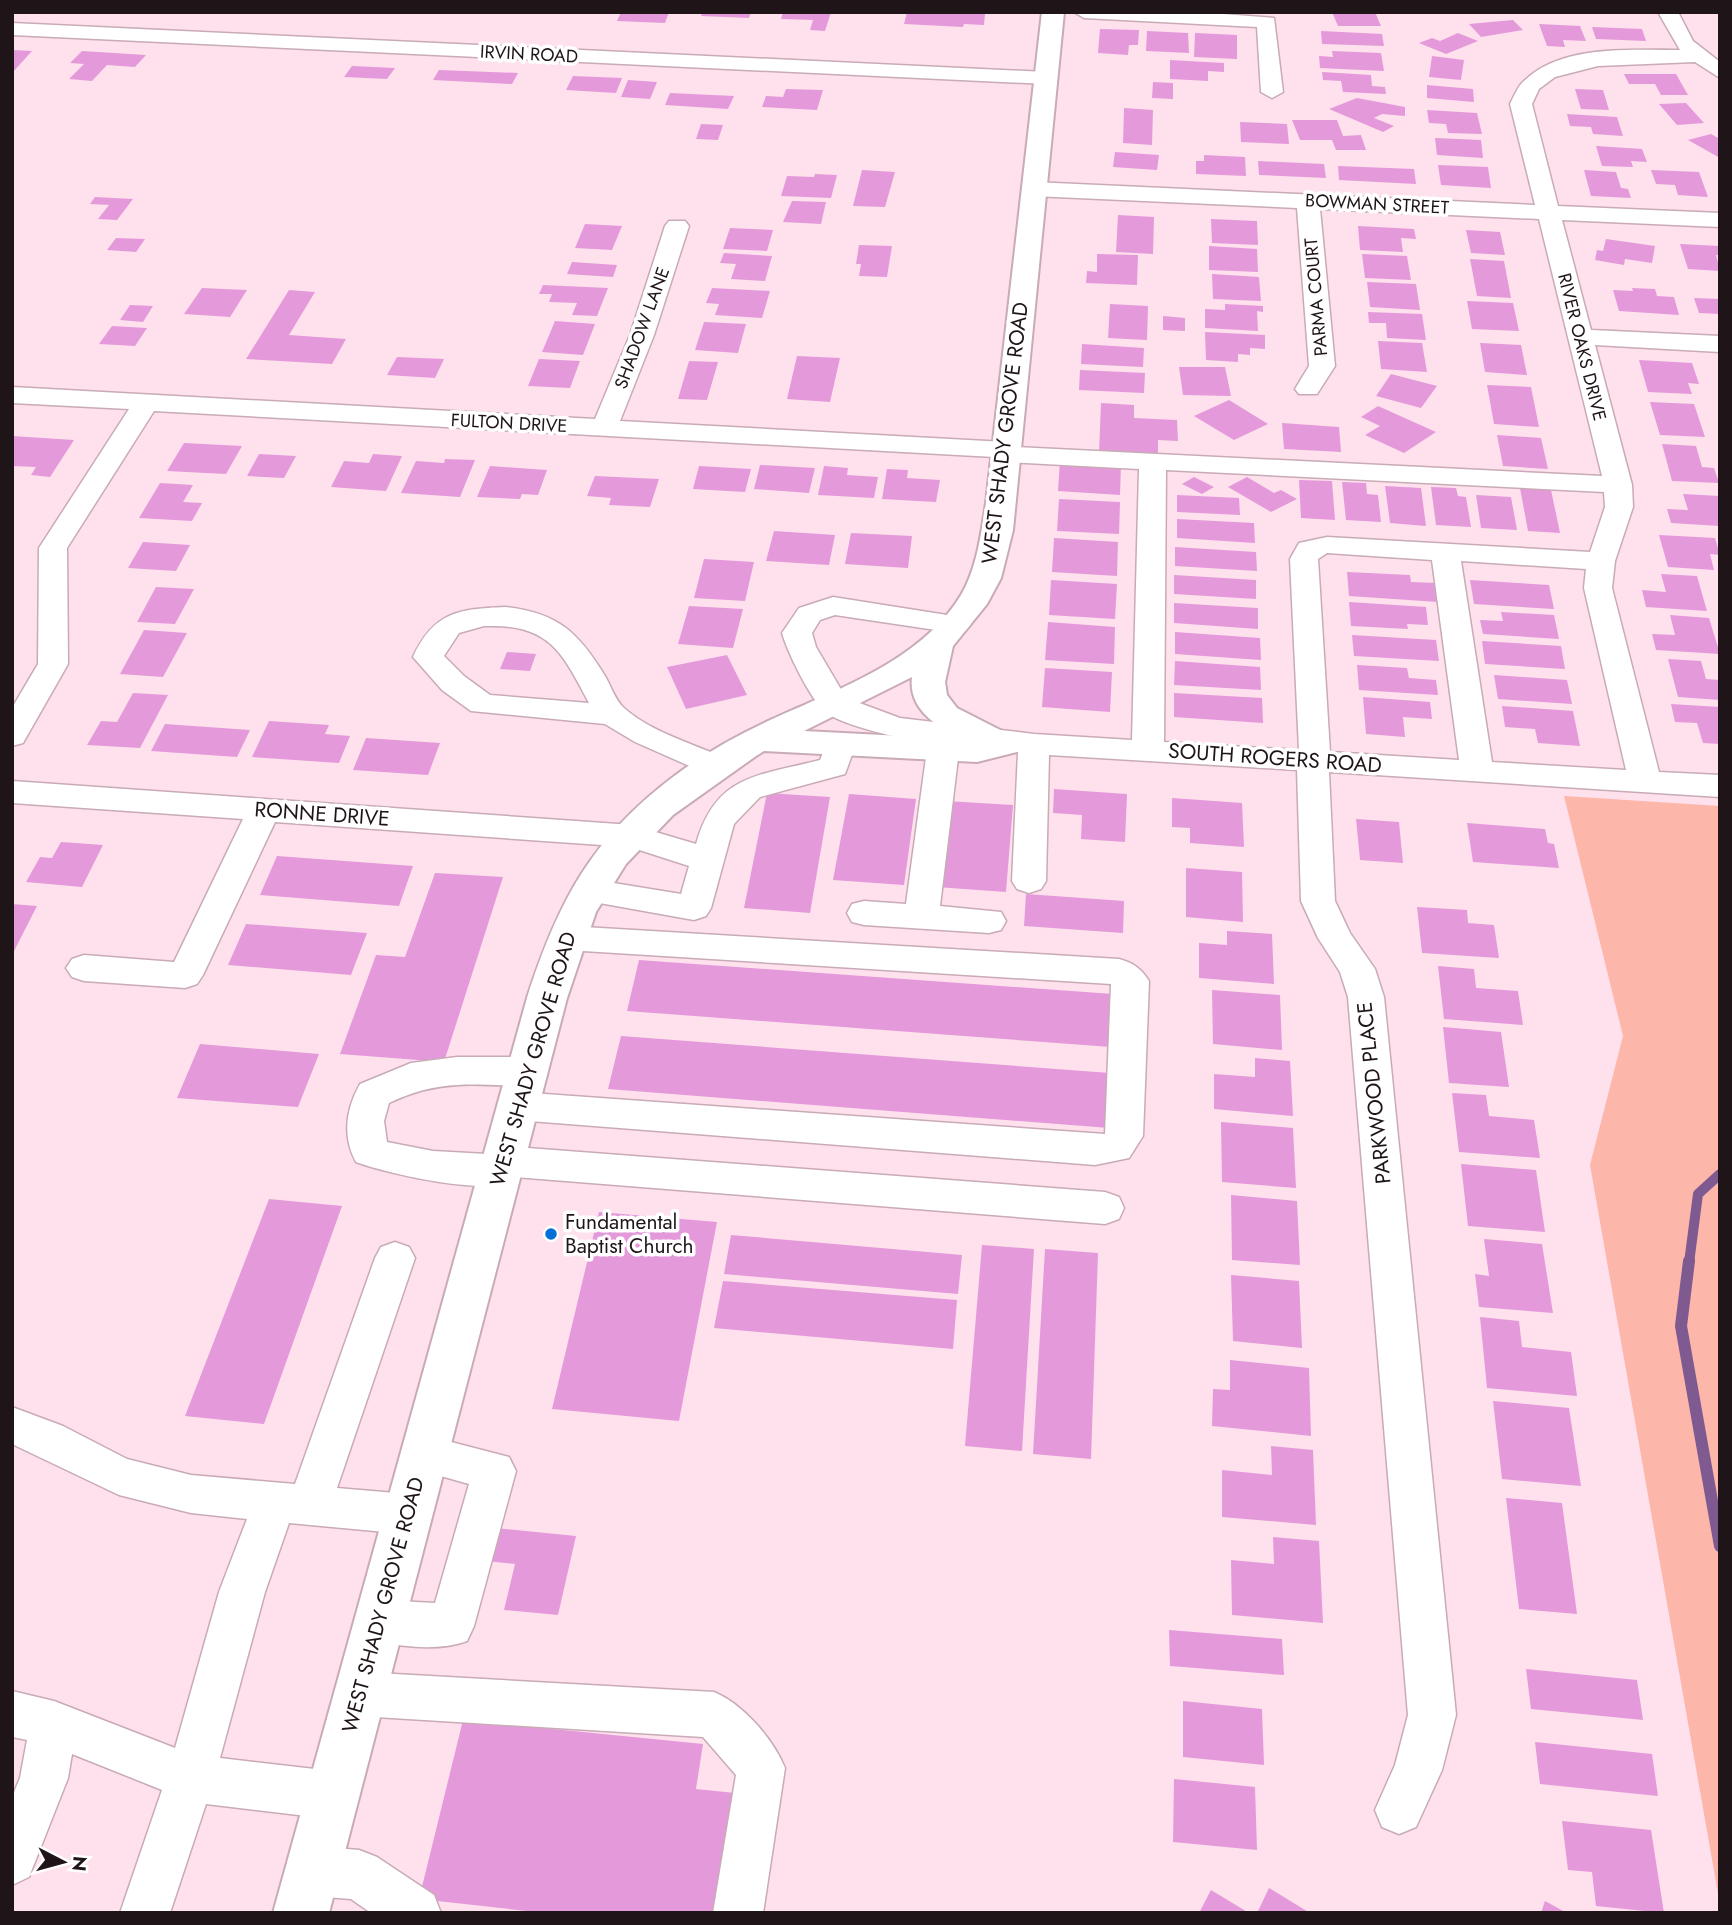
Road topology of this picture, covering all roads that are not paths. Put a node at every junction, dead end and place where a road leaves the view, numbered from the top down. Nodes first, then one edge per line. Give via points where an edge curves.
1 (1053, 12) edge
2 (1084, 12) edge
3 (1668, 12) edge
4 (12, 29) edge
5 (1699, 56) junction
6 (1720, 72) edge
7 (1046, 78) junction
8 (1272, 92) dead end
9 (1033, 189) junction
10 (1308, 201) junction
11 (1548, 212) junction
12 (1720, 220) edge
13 (677, 226) dead end
14 (1579, 337) junction
15 (1720, 344) edge
16 (1308, 389) dead end
17 (12, 395) edge
18 (145, 404) junction
19 (604, 429) junction
20 (1005, 452) junction
21 (1153, 461) junction
22 (1618, 485) junction
23 (1446, 551) junction
24 (1601, 561) junction
25 (947, 633) junction
26 (613, 715) junction
27 (837, 724) junction
28 (12, 736) edge
29 (1013, 742) junction
30 (943, 750) junction
31 (1149, 751) junction
32 (1313, 761) junction
33 (1477, 771) junction
34 (700, 776) junction
35 (1645, 781) junction
36 (1720, 786) edge
37 (12, 792) edge
38 (732, 806) junction
39 (264, 810) junction
40 (632, 836) junction
41 (708, 860) junction
42 (1028, 881) dead end
43 (589, 891) junction
44 (863, 913) dead end
45 (921, 918) junction
46 (989, 921) dead end
47 (568, 938) junction
48 (84, 968) dead end
49 (522, 1088) junction
50 (501, 1165) junction
51 (1105, 1208) dead end
52 (394, 1258) dead end
53 (12, 1425) edge
54 (424, 1454) junction
55 (292, 1504) junction
56 (407, 1514) junction
57 (379, 1621) junction
58 (359, 1694) junction
59 (33, 1719) edge
60 (190, 1778) junction
61 (332, 1796) junction
62 (1399, 1810) dead end
63 (12, 1860) edge
64 (307, 1892) edge
65 (145, 1913) edge
66 (416, 1913) edge
67 (738, 1913) edge

1 - 7 main road, WEST SHADY GROVE ROAD
2 - 8 street via 1267,22
3 - 5 street via 1678,35
4 - 7 street, IRVIN ROAD
5 - 6 street
5 - 11 street, RIVER OAKS DRIVE via 1572,64 1534,80 1524,90 1521,104
7 - 9 main road, WEST SHADY GROVE ROAD
9 - 10 street, BOWMAN STREET
9 - 20 main road, WEST SHADY GROVE ROAD
10 - 11 street, BOWMAN STREET
10 - 16 street, PARMA COURT via 1322,366
11 - 12 street, BOWMAN STREET
11 - 14 street, RIVER OAKS DRIVE
13 - 19 street, SHADOW LANE via 642,335
14 - 15 street
14 - 22 street, RIVER OAKS DRIVE
17 - 18 street, FULTON DRIVE
18 - 19 street, FULTON DRIVE
18 - 28 street via 53,548 52,664
19 - 20 street, FULTON DRIVE
20 - 21 street, FULTON DRIVE
20 - 25 main road, WEST SHADY GROVE ROAD via 987,577
21 - 22 street, FULTON DRIVE
21 - 31 street
22 - 24 street, RIVER OAKS DRIVE via 1619,507
23 - 24 street, PARKWOOD PLACE
23 - 32 street, PARKWOOD PLACE via 1328,545 1306,553
23 - 33 street
24 - 35 street, RIVER OAKS DRIVE via 1598,588
25 - 27 main road, WEST SHADY GROVE ROAD via 882,682
25 - 27 street via 848,606 809,614 797,633
25 - 29 main road via 927,670 932,704 946,718
26 - 26 street via 578,655 541,621 508,615 463,619 438,632 428,657 482,704
26 - 34 street via 670,746
27 - 29 street, SOUTH ROGERS ROAD
27 - 30 main road
27 - 34 main road, WEST SHADY GROVE ROAD via 760,740
27 - 38 street via 834,767 749,789
29 - 30 main road via 977,751
29 - 31 street, SOUTH ROGERS ROAD
29 - 42 street
30 - 45 street
31 - 32 street, SOUTH ROGERS ROAD
32 - 33 street, SOUTH ROGERS ROAD
32 - 62 street, PARKWOOD PLACE via 1318,901 1335,938 1357,969 1366,997 1432,1715 1418,1770
33 - 35 street, SOUTH ROGERS ROAD
34 - 38 street
34 - 40 main road, WEST SHADY GROVE ROAD via 668,799
35 - 36 street, SOUTH ROGERS ROAD
37 - 39 street, RONNE DRIVE
38 - 41 street via 719,820
39 - 40 street, RONNE DRIVE
39 - 48 street via 185,975
40 - 41 street, RONNE DRIVE
40 - 43 main road, WEST SHADY GROVE ROAD
41 - 43 street via 694,908
43 - 47 main road, WEST SHADY GROVE ROAD
44 - 45 street
45 - 46 street
47 - 49 main road, WEST SHADY GROVE ROAD
47 - 49 street via 1119,972 1131,981 1124,1136 1116,1148 1095,1150
49 - 50 main road, WEST SHADY GROVE ROAD
49 - 50 street via 457,1070 411,1077 373,1094 365,1121 369,1151 391,1160 439,1167
50 - 51 street
50 - 54 main road, WEST SHADY GROVE ROAD
52 - 55 street
53 - 55 street via 119,1476 191,1494
54 - 56 main road, WEST SHADY GROVE ROAD
54 - 57 street via 494,1471 451,1626
55 - 56 street
55 - 60 street via 242,1592
56 - 57 main road, WEST SHADY GROVE ROAD
57 - 58 main road, WEST SHADY GROVE ROAD
58 - 61 main road, WEST SHADY GROVE ROAD
58 - 67 street via 714,1715 761,1768
59 - 60 street
59 - 63 street via 44,1777
60 - 61 street
60 - 65 street
61 - 64 main road, WEST SHADY GROVE ROAD
64 - 66 street via 359,1875

